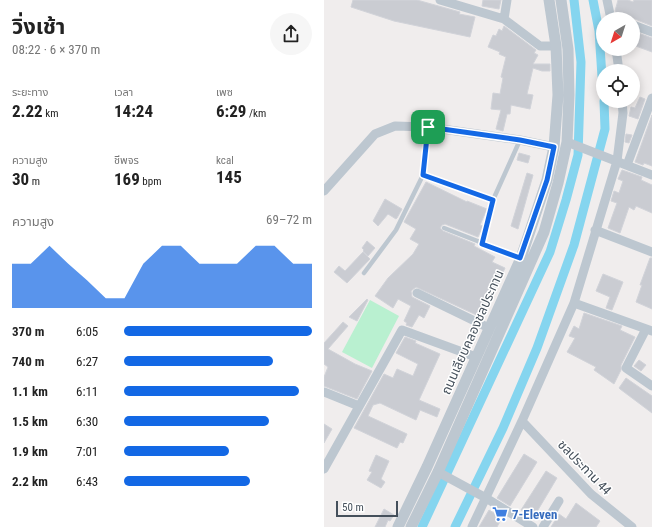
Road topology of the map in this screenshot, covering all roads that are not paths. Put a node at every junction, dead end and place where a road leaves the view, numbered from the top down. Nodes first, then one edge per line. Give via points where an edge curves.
1 (440, 0) edge
2 (507, 0) edge
3 (549, 0) edge
4 (561, 0) edge
5 (607, 0) edge
6 (459, 3) edge
7 (610, 12) edge
8 (504, 19) junction
9 (640, 28) edge
10 (652, 32) edge
11 (556, 46) junction
12 (652, 98) edge
13 (623, 108) edge
14 (428, 127) junction
15 (520, 140) junction
16 (567, 142) junction
17 (554, 147) junction
18 (617, 161) junction
19 (627, 165) junction
20 (423, 175) junction
21 (652, 175) edge
22 (324, 191) edge
23 (493, 200) junction
24 (444, 228) dead end
25 (595, 230) junction
26 (482, 244) junction
27 (652, 252) edge
28 (520, 258) junction
29 (364, 273) dead end
30 (418, 293) dead end
31 (574, 303) junction
32 (489, 328) junction
33 (649, 330) edge
34 (476, 357) junction
35 (652, 386) edge
36 (324, 392) edge
37 (359, 406) junction
38 (522, 421) junction
39 (427, 467) junction
40 (324, 469) edge
41 (438, 472) junction
42 (486, 498) junction
43 (559, 501) dead end
44 (398, 527) edge
45 (411, 527) edge
46 (472, 527) edge
47 (533, 527) edge
48 (543, 527) edge
49 (632, 527) edge

1 - 6 street
2 - 8 street
3 - 11 street, ถนนเลียบคลองชลประทาน
4 - 16 street, ถนนเลียบคลองชลประทาน via 568,49
5 - 7 street
6 - 8 street
8 - 11 street via 540,46
9 - 10 street
11 - 17 street, ถนนเลียบคลองชลประทาน via 558,95
12 - 19 street
13 - 18 street
14 - 15 street
14 - 20 lane
14 - 22 street via 395,126 374,134
15 - 17 street
15 - 23 lane
16 - 18 street
16 - 41 street, ถนนเลียบคลองชลประทาน via 544,232
17 - 28 street, ถนนเลียบคลองชลประทาน via 547,180
18 - 19 street
18 - 25 street
19 - 21 street
20 - 23 lane
20 - 29 lane via 396,230
23 - 26 lane
24 - 26 lane
25 - 27 street
25 - 31 street
26 - 28 lane
28 - 32 street, ถนนเลียบคลองชลประทาน
30 - 32 street
31 - 33 street
31 - 38 street
32 - 34 street, ถนนเลียบคลองชลประทาน
33 - 35 street via 626,368
34 - 37 street via 402,330
34 - 39 street, ถนนเลียบคลองชลประทาน
36 - 37 street
37 - 40 street
38 - 42 street
38 - 49 street, ชลประทาน 44 via 591,494
39 - 41 street
39 - 44 street, ถนนเลียบคลองชลประทาน
41 - 42 street
41 - 45 street, ถนนเลียบคลองชลประทาน
42 - 46 street
42 - 47 street
43 - 48 street

